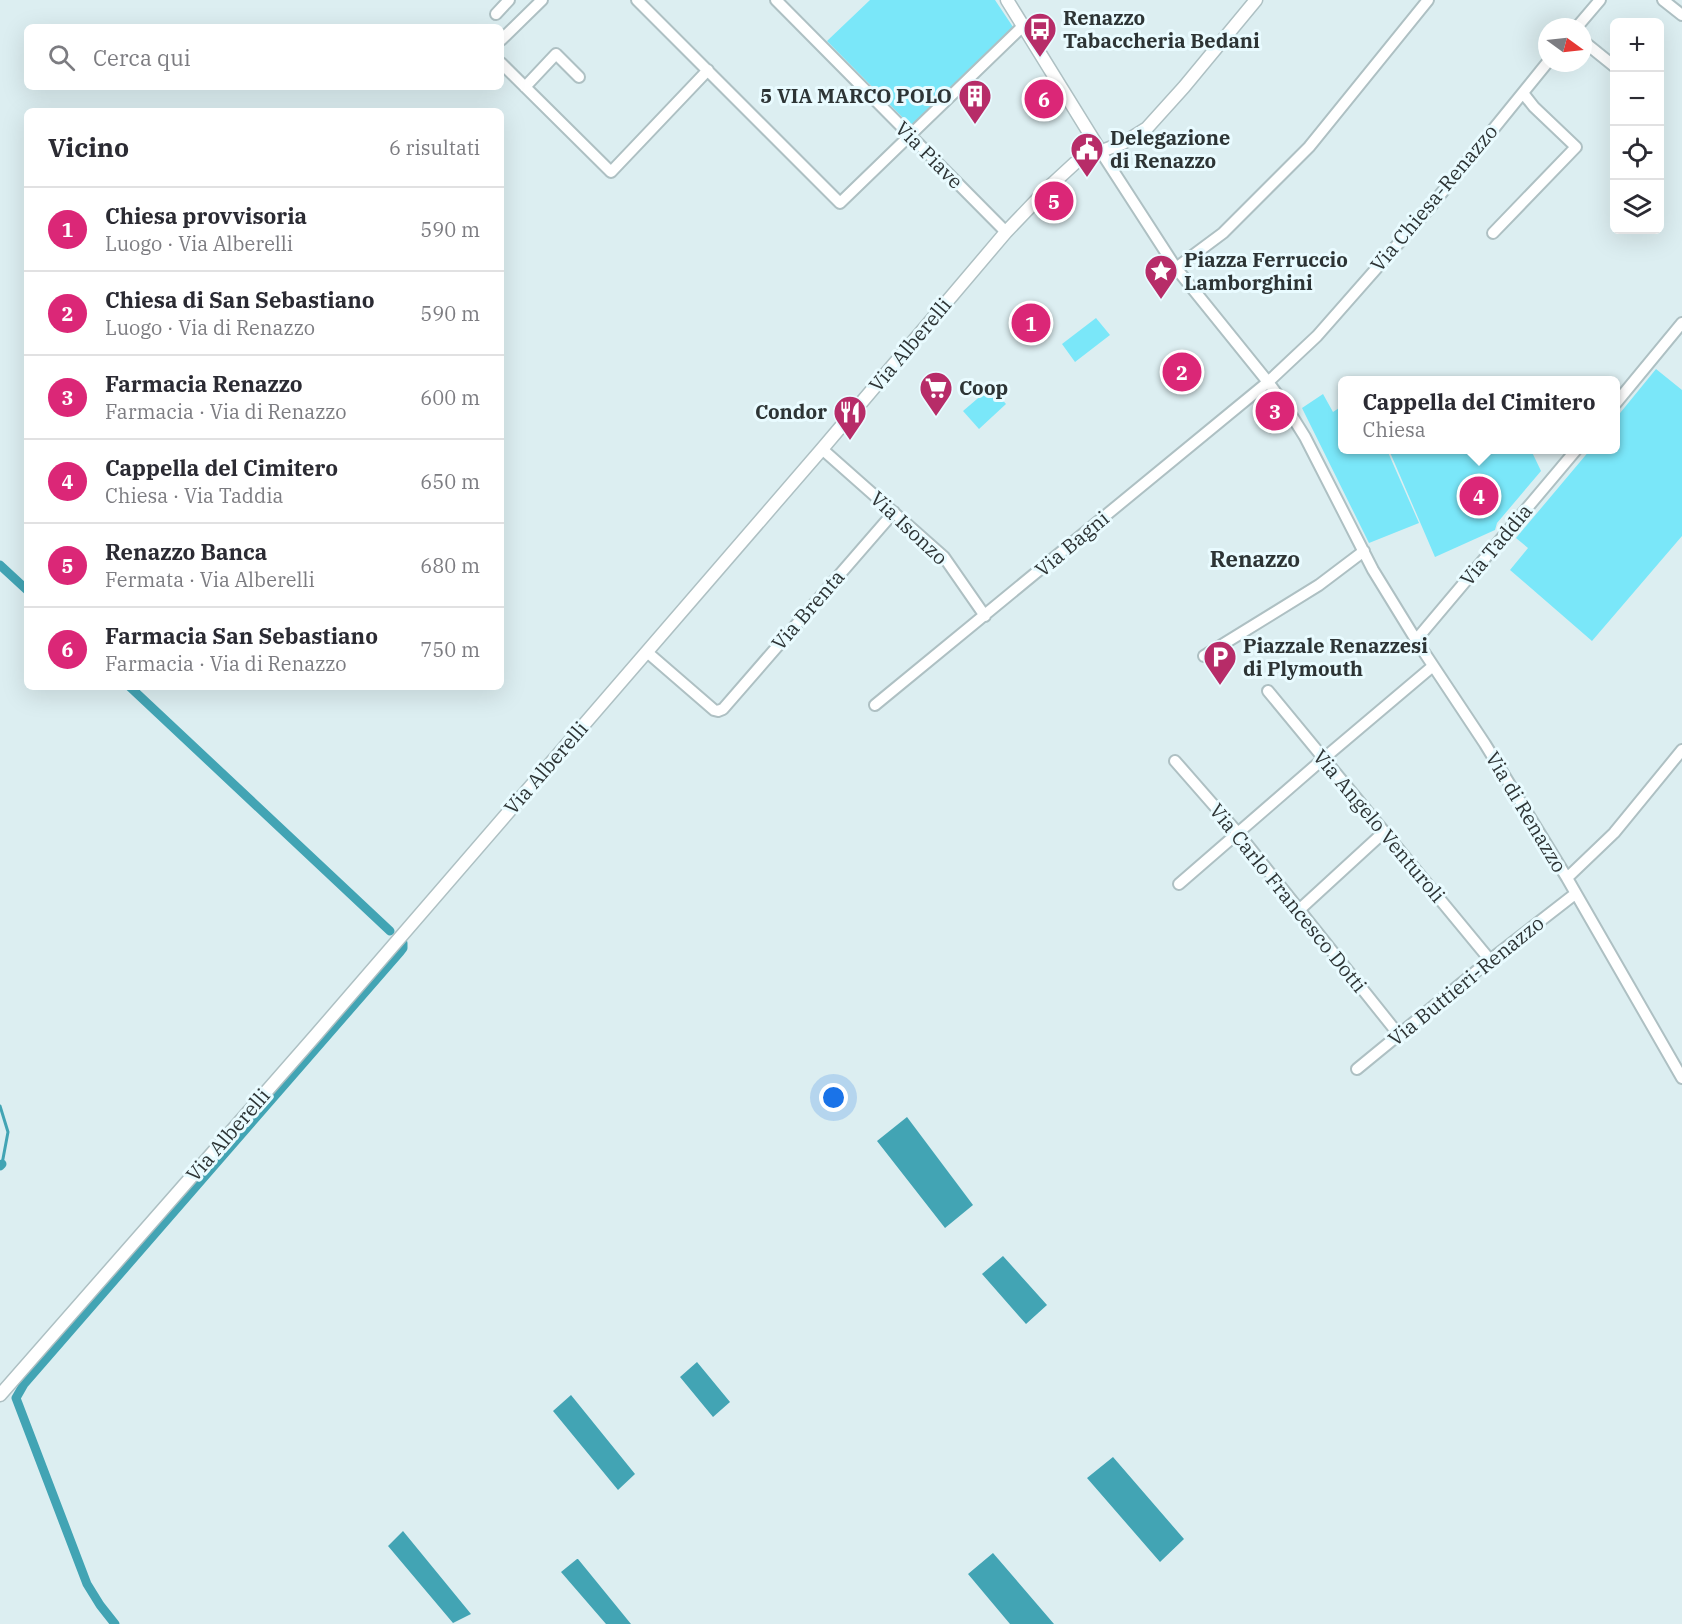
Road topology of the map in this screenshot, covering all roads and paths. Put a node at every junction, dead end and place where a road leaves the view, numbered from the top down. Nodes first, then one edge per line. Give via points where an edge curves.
1 (509, 0) edge
2 (542, 0) edge
3 (637, 0) edge
4 (776, 0) edge
5 (1007, 0) edge
6 (1256, 0) edge
7 (1428, 0) edge
8 (1600, 0) edge
9 (1663, 0) edge
10 (496, 14) dead end
11 (1682, 15) edge
12 (1585, 18) edge
13 (1023, 26) junction
14 (504, 37) edge
15 (1592, 48) edge
16 (1610, 63) edge
17 (504, 66) edge
18 (708, 70) junction
19 (1540, 72) edge
20 (579, 77) dead end
21 (525, 87) junction
22 (1523, 93) junction
23 (910, 136) junction
24 (1101, 152) junction
25 (1006, 232) junction
26 (1493, 233) dead end
27 (1176, 268) junction
28 (1682, 323) edge
29 (1268, 382) junction
30 (1620, 398) edge
31 (822, 449) junction
32 (1573, 454) edge
33 (894, 512) junction
34 (1364, 551) junction
35 (985, 616) junction
36 (1416, 640) junction
37 (647, 652) junction
38 (1204, 656) dead end
39 (1433, 666) junction
40 (1268, 691) dead end
41 (876, 705) dead end
42 (1682, 750) edge
43 (1323, 759) junction
44 (1175, 762) dead end
45 (1384, 832) junction
46 (1238, 833) junction
47 (1567, 878) junction
48 (1179, 884) dead end
49 (1575, 894) junction
50 (1299, 910) junction
51 (1490, 960) junction
52 (1399, 1035) junction
53 (1358, 1069) dead end
54 (1682, 1078) edge
55 (0, 1395) edge

1 - 10 street
2 - 14 street
3 - 18 street
4 - 23 street, Via Piave
5 - 13 street, Via di Renazzo
6 - 24 street, Via Alberelli via 1147,128
7 - 27 street via 1309,147 1223,233
8 - 12 street
9 - 11 street
13 - 23 street
13 - 24 street, Via di Renazzo
15 - 16 street
17 - 21 street
18 - 21 street via 611,172
18 - 23 street via 840,203
19 - 22 street, Via Chiesa-Renazzo
20 - 21 street via 556,54
22 - 26 street via 1575,147
22 - 29 street, Via Chiesa-Renazzo via 1427,211 1317,336
23 - 25 street, Via Piave
24 - 25 street, Via Alberelli via 1075,163
24 - 27 street, Via di Renazzo
25 - 31 street, Via Alberelli
27 - 29 street, Via di Renazzo
28 - 30 street
29 - 34 street, Via di Renazzo via 1305,437
29 - 35 street, Via Bagni
31 - 33 street, Via Isonzo
31 - 37 street, Via Alberelli
32 - 36 street, Via Taddia
33 - 35 street, Via Isonzo via 944,557
33 - 37 street, Via Brenta via 723,709 714,710
34 - 36 street, Via di Renazzo
34 - 38 street via 1319,585
35 - 41 street, Via Bagni
36 - 39 street, Via di Renazzo
37 - 55 street, Via Alberelli
39 - 43 street
39 - 47 street, Via di Renazzo
40 - 43 street, Via Angelo Venturoli
42 - 47 street via 1614,833
43 - 45 street, Via Angelo Venturoli
43 - 46 street
44 - 46 street, Via Carlo Francesco Dotti
45 - 50 street
45 - 51 street, Via Angelo Venturoli
46 - 48 street
46 - 50 street, Via Carlo Francesco Dotti
47 - 49 street, Via di Renazzo
49 - 51 street, Via Buttieri-Renazzo
49 - 54 street, Via di Renazzo
50 - 52 street, Via Carlo Francesco Dotti
51 - 52 street, Via Buttieri-Renazzo
52 - 53 street, Via Buttieri-Renazzo

